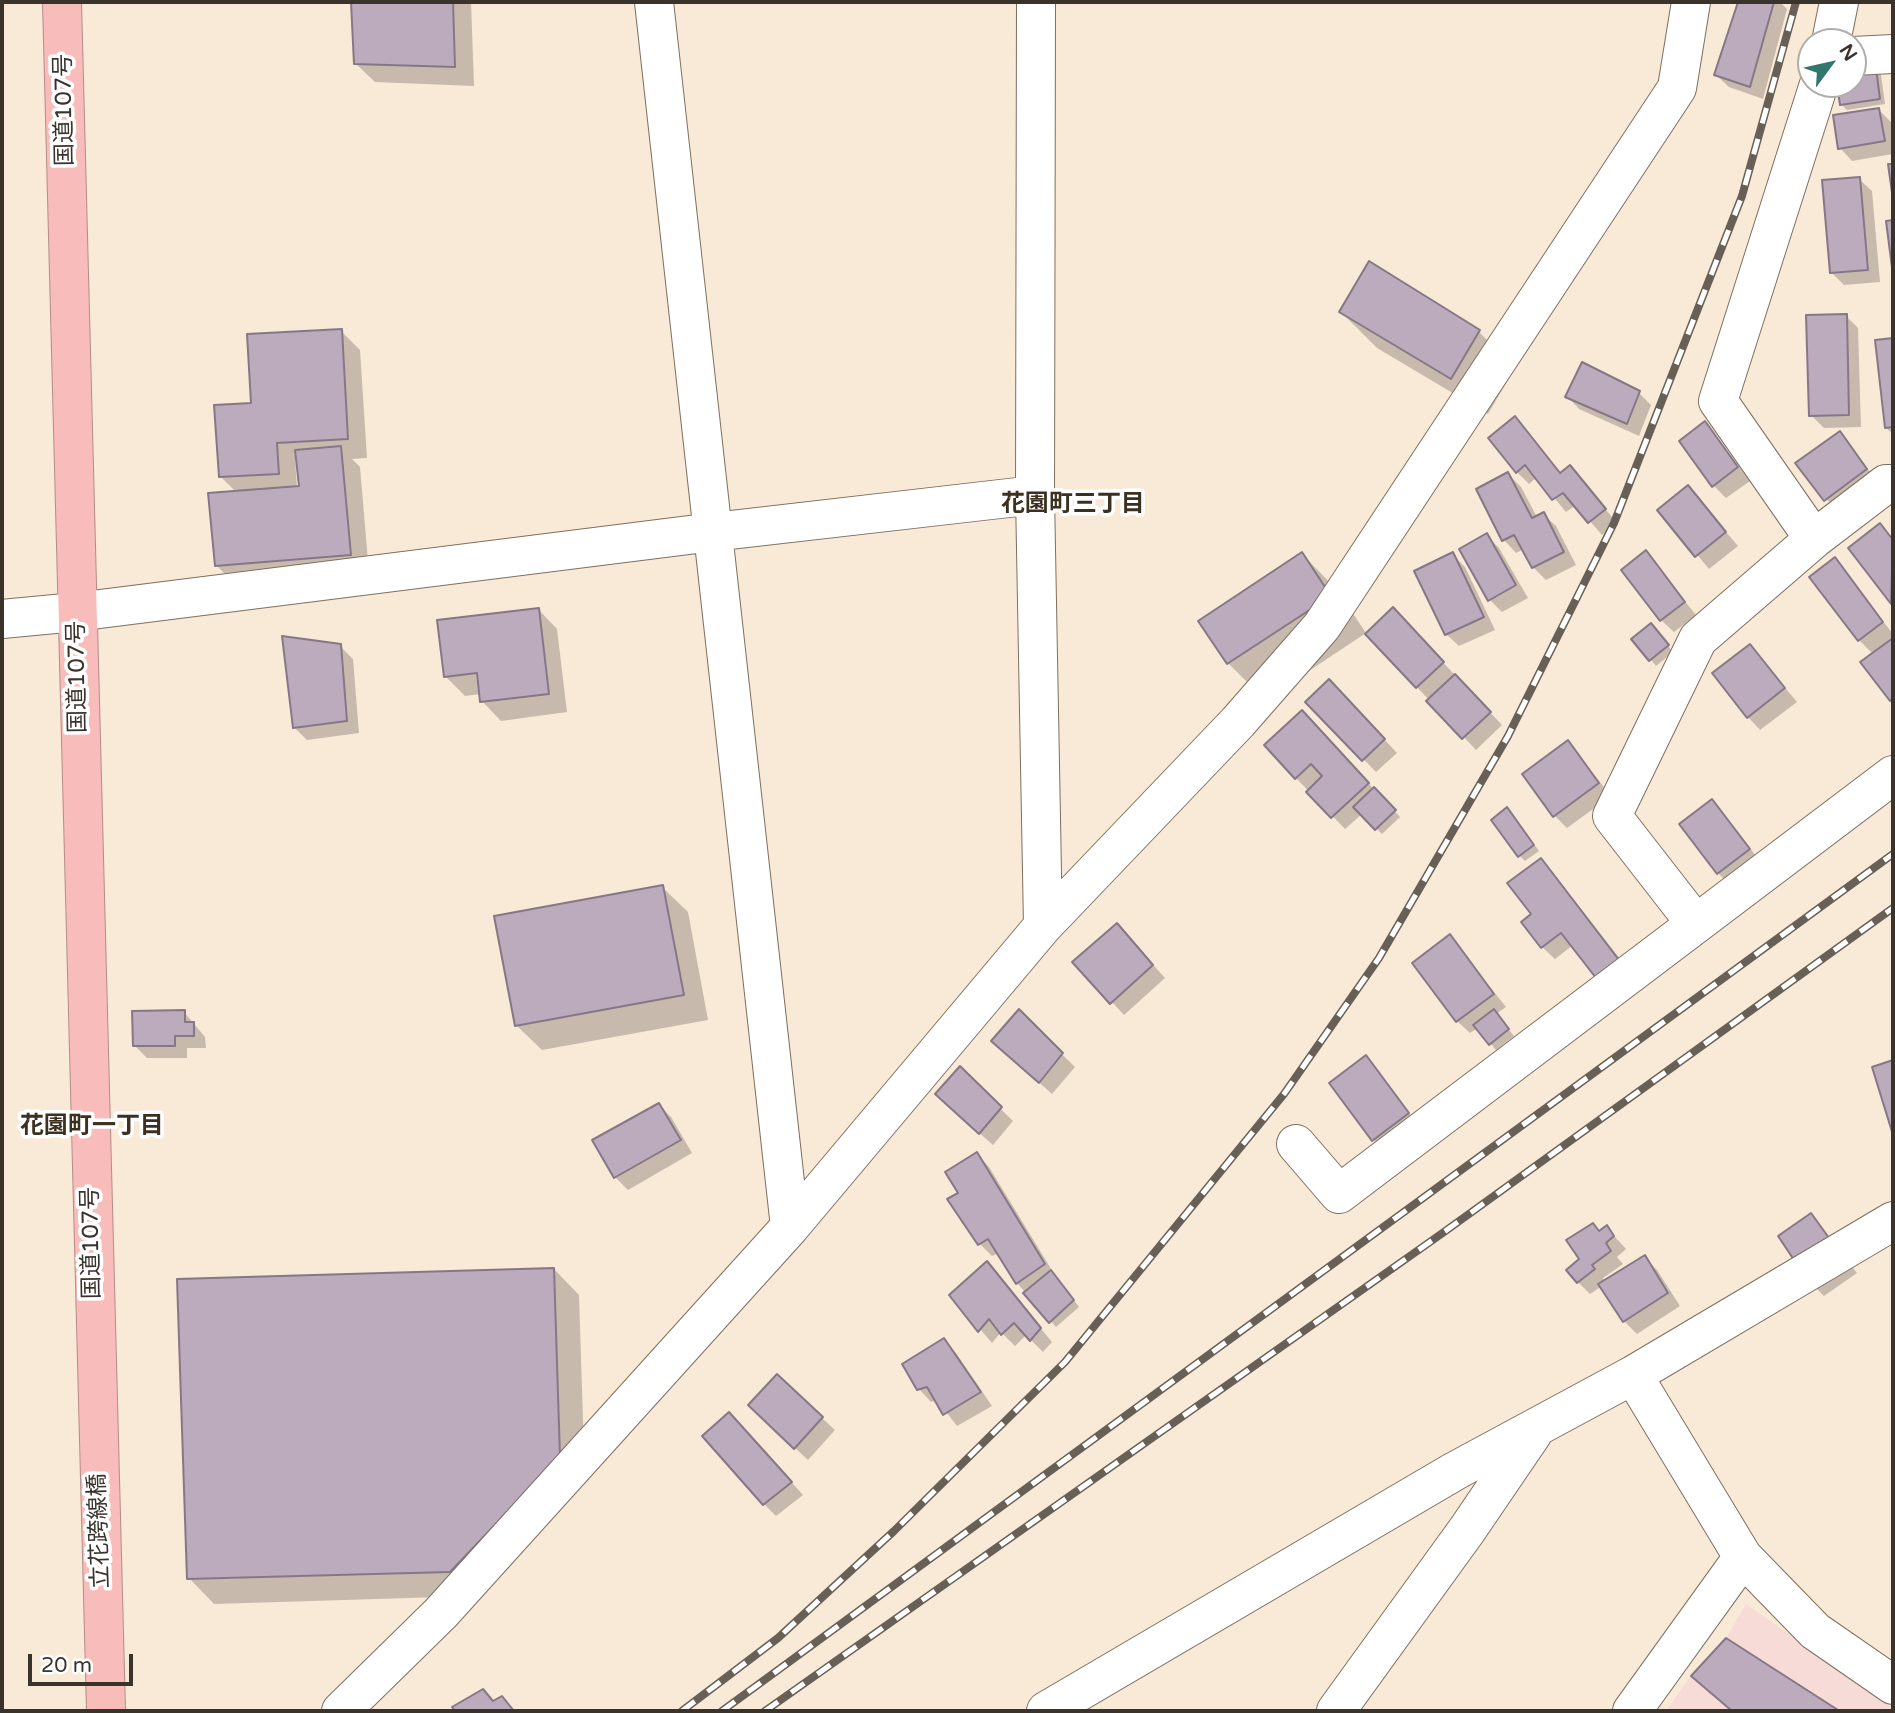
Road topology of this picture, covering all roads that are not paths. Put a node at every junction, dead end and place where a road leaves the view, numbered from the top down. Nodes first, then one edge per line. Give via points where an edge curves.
1 (62, 2) edge
2 (654, 2) edge
3 (1036, 2) edge
4 (1691, 2) edge
5 (1839, 2) edge
6 (1833, 28) edge
7 (1893, 54) edge
8 (1867, 55) edge
9 (1815, 98) edge
10 (1893, 484) edge
11 (1035, 495) junction
12 (713, 532) junction
13 (1814, 539) junction
14 (76, 612) junction
15 (2, 619) edge
16 (1893, 775) edge
17 (1696, 925) junction
18 (1042, 926) junction
19 (1296, 1144) dead end
20 (1893, 1221) edge
21 (790, 1227) junction
22 (95, 1351) joint
23 (1633, 1375) junction
24 (1535, 1429) junction
25 (1743, 1557) junction
26 (1893, 1685) edge
27 (106, 1711) edge
28 (341, 1711) edge
29 (1046, 1711) edge
30 (1336, 1711) edge
31 (1632, 1711) edge

1 - 14 highway, 国道107号
2 - 12 street
3 - 11 street
4 - 18 street via 1677,88 1322,626 1238,722
5 - 6 street
7 - 8 street
9 - 13 street via 1718,401
10 - 13 street via 1886,484
11 - 12 street
11 - 18 street
12 - 14 street
12 - 21 street
13 - 17 street via 1698,639 1612,816
14 - 15 street
14 - 22 highway, 国道107号
16 - 17 street
17 - 19 street via 1339,1194
18 - 21 street
20 - 23 street
21 - 28 street via 441,1613
22 - 27 highway, 立花跨線橋
23 - 24 street
23 - 25 street
24 - 29 street via 1455,1471
24 - 30 street
25 - 26 street via 1815,1631
25 - 31 street

